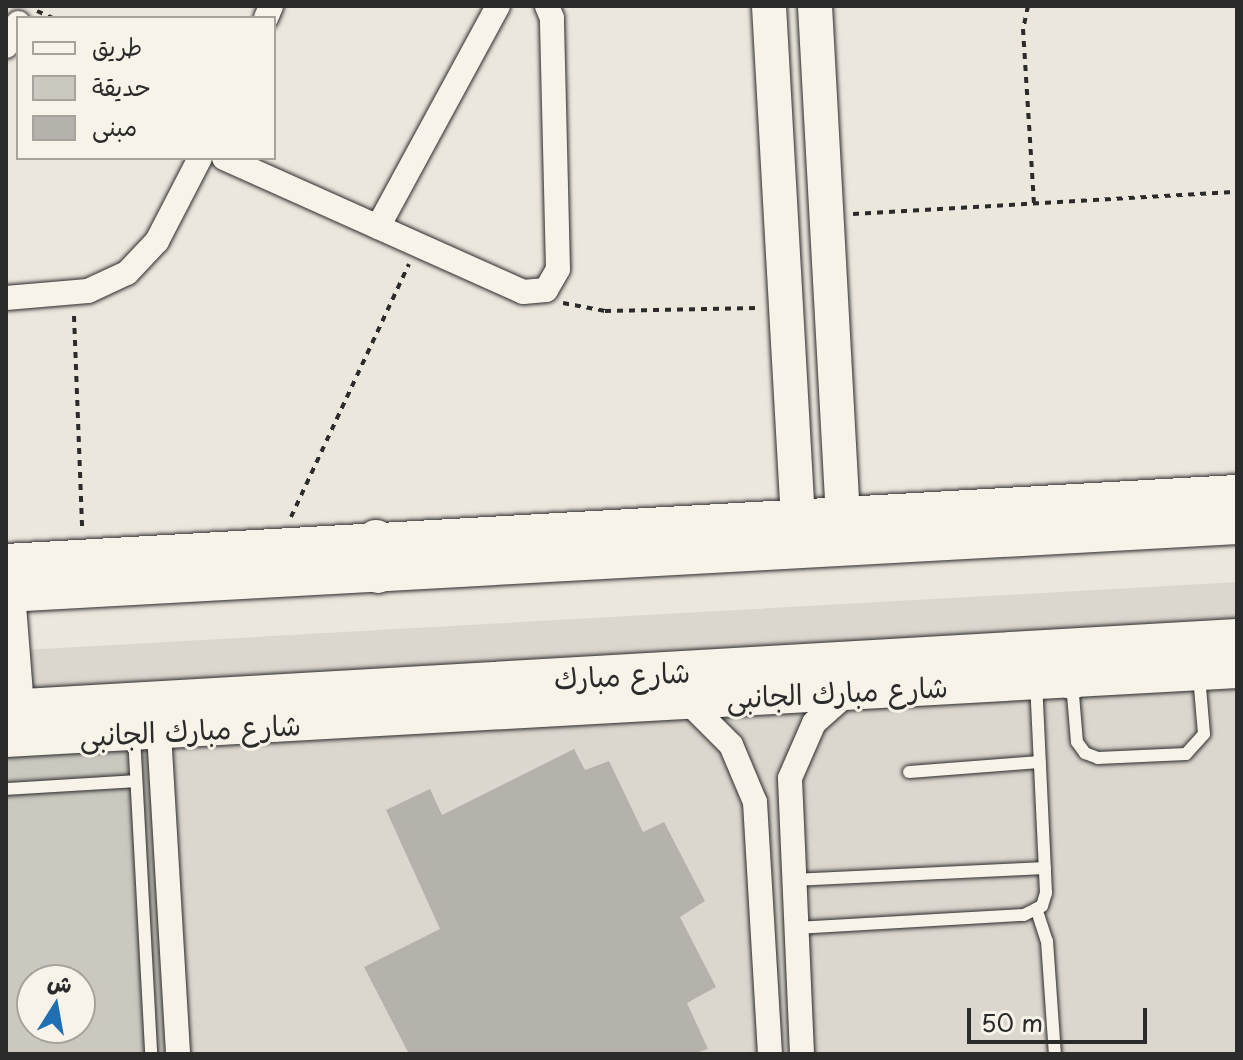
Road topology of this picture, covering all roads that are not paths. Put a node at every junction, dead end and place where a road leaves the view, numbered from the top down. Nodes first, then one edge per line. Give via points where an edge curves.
1 (498, 6) edge
2 (547, 6) edge
3 (769, 6) edge
4 (815, 6) edge
5 (16, 26) edge
6 (6, 46) edge
7 (199, 160) edge
8 (228, 160) edge
9 (378, 227) junction
10 (6, 298) edge
11 (1233, 518) edge
12 (844, 531) junction
13 (799, 533) junction
14 (377, 556) junction
15 (6, 561) edge
16 (6, 593) edge
17 (1237, 629) edge
18 (1237, 638) edge
19 (1198, 657) junction
20 (1059, 670) junction
21 (1237, 671) edge
22 (632, 675) junction
23 (749, 682) junction
24 (850, 691) junction
25 (688, 700) junction
26 (9, 719) edge
27 (150, 722) junction
28 (1040, 762) junction
29 (909, 772) dead end
30 (136, 781) junction
31 (6, 789) edge
32 (1045, 868) junction
33 (793, 880) junction
34 (1037, 911) junction
35 (796, 928) junction
36 (151, 1054) edge
37 (178, 1054) edge
38 (770, 1054) edge
39 (802, 1054) edge
40 (1055, 1054) edge

1 - 9 street
2 - 9 street via 552,18 558,269 552,284 538,293 523,292
3 - 13 main road
4 - 12 main road
5 - 6 street
7 - 10 street via 157,241 139,264 102,287
8 - 9 street
11 - 12 main road
12 - 13 main road
13 - 14 main road
14 - 15 main road via 278,545
14 - 16 main road
16 - 26 main road
17 - 19 main road
18 - 19 main road, شارع مبارك
19 - 20 main road, شارع مبارك
19 - 20 lane via 1204,734 1186,754 1098,758 1085,753 1077,742
19 - 21 main road
20 - 23 main road, شارع مبارك
20 - 24 main road, شارع مبارك الجانبى
20 - 28 lane
22 - 23 main road, شارع مبارك
22 - 25 street
22 - 27 main road, شارع مبارك
23 - 24 main road, شارع مبارك الجانبى
23 - 25 main road, شارع مبارك الجانبى
24 - 33 street via 814,723 793,763
25 - 27 main road, شارع مبارك الجانبى
25 - 38 street via 731,745 755,802
26 - 27 main road, شارع مبارك
27 - 30 lane
27 - 37 street
28 - 29 lane
28 - 32 lane
30 - 31 lane
30 - 36 lane
32 - 33 lane
32 - 34 lane via 1045,900
33 - 35 street
34 - 35 lane
34 - 40 lane via 1047,941
35 - 39 street

